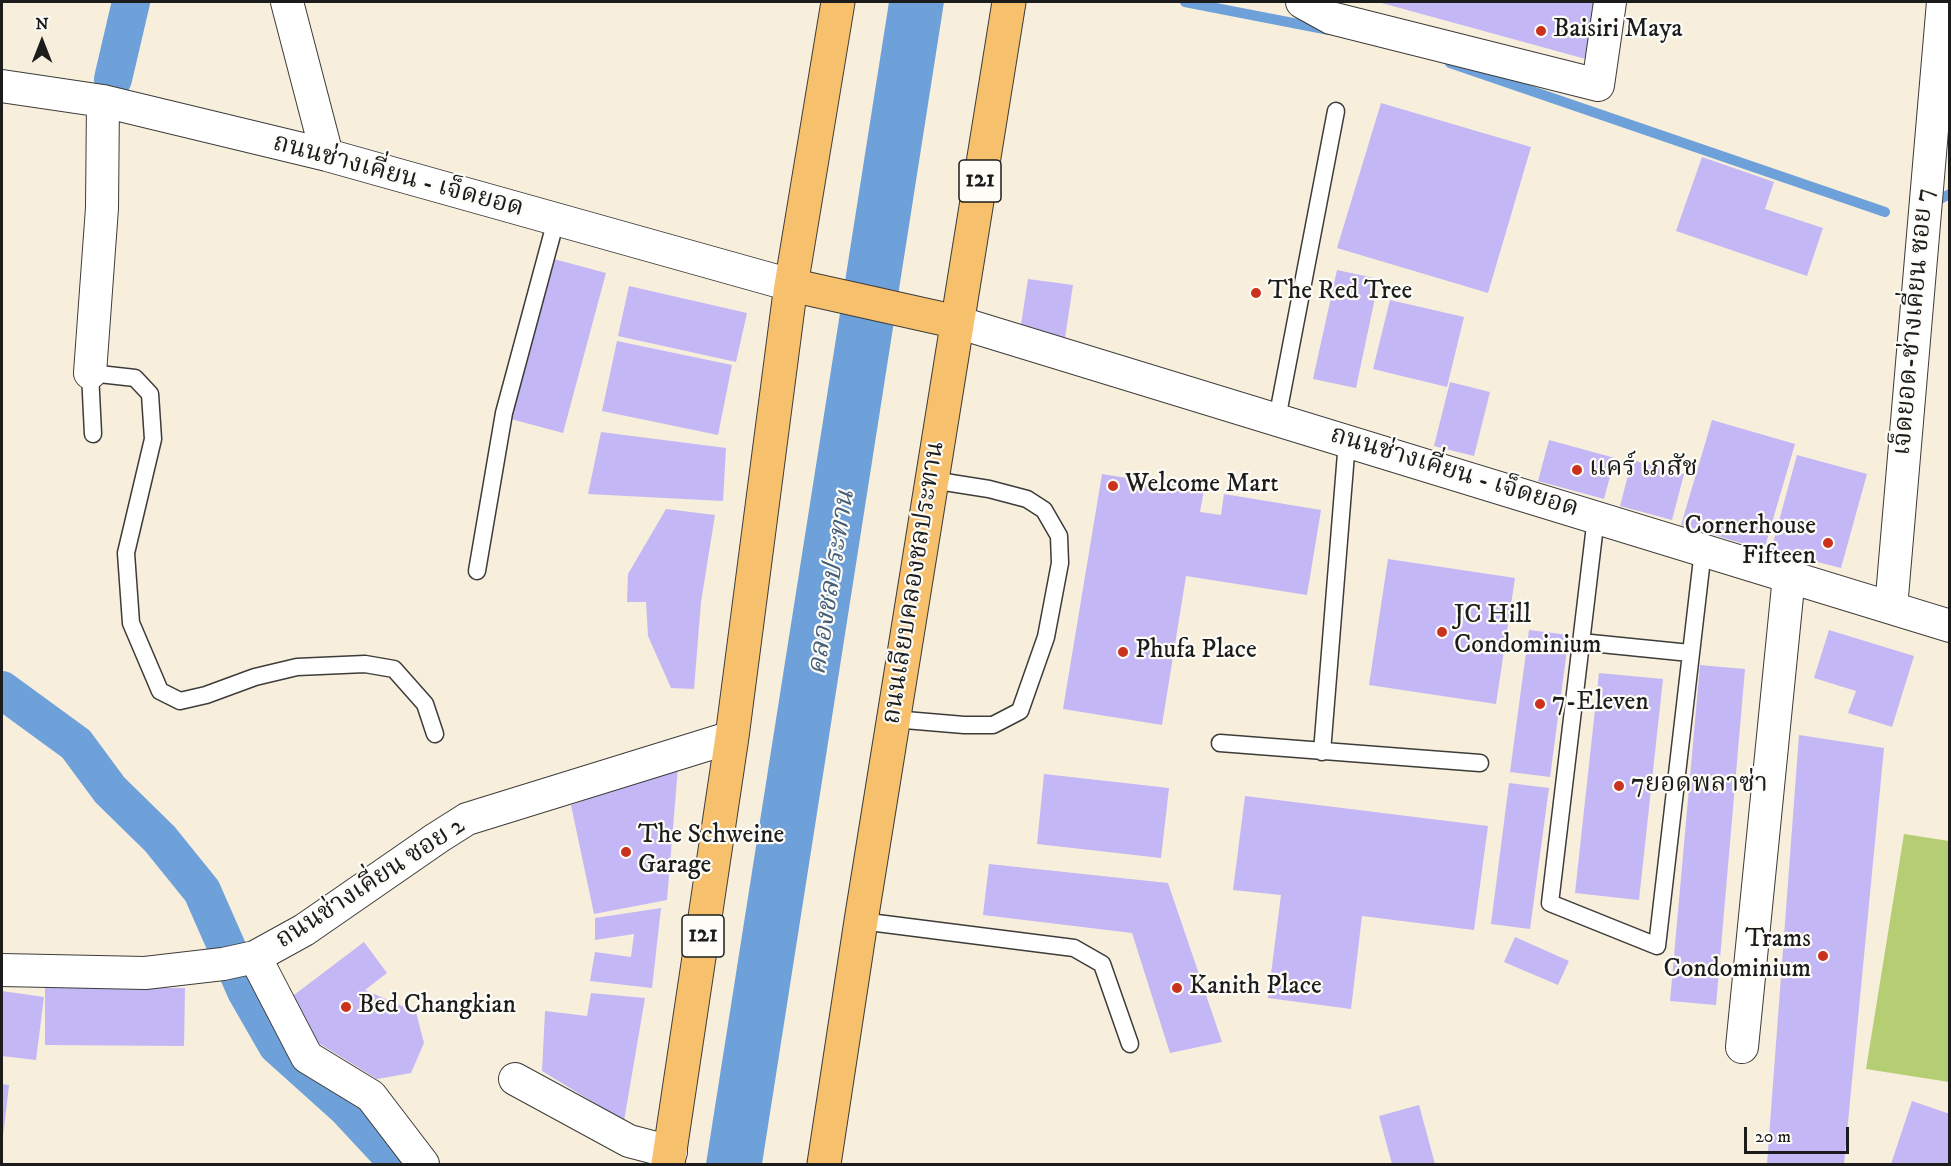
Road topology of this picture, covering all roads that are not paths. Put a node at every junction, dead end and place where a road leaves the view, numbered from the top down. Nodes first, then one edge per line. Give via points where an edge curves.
1 (287, 2) edge
2 (838, 2) edge
3 (1009, 2) edge
4 (1302, 2) edge
5 (1610, 2) edge
6 (1943, 2) edge
7 (2, 86) edge
8 (103, 101) junction
9 (1336, 111) dead end
10 (327, 155) junction
11 (556, 220) junction
12 (791, 285) junction
13 (957, 321) junction
14 (90, 373) junction
15 (1277, 419) junction
16 (93, 434) dead end
17 (1347, 441) junction
18 (932, 480) junction
19 (1596, 518) junction
20 (1703, 550) junction
21 (477, 571) dead end
22 (1789, 576) junction
23 (1891, 608) junction
24 (1950, 626) edge
25 (1581, 642) junction
26 (1690, 653) junction
27 (893, 719) junction
28 (435, 734) dead end
29 (732, 737) junction
30 (1220, 743) dead end
31 (1322, 752) junction
32 (1480, 763) dead end
33 (861, 921) junction
34 (255, 957) junction
35 (2, 970) edge
36 (1130, 1044) dead end
37 (1742, 1047) dead end
38 (515, 1078) dead end
39 (670, 1158) edge
40 (423, 1164) edge
41 (825, 1164) edge

1 - 10 street
2 - 12 main road, 121
3 - 13 main road, ถนนเลียบคลองชลประทาน / 121
4 - 5 street via 1331,18 1598,85
6 - 23 street, เจ็ดยอด-ช่างเคี่ยน ซอย 7
7 - 8 street, ถนนช่างเคี่ยน - เจ็ดยอด
8 - 10 street, ถนนช่างเคี่ยน - เจ็ดยอด
8 - 14 street via 102,208
9 - 15 lane
10 - 11 street, ถนนช่างเคี่ยน - เจ็ดยอด
11 - 12 street, ถนนช่างเคี่ยน - เจ็ดยอด
11 - 21 lane via 504,413
12 - 13 main road
12 - 29 main road, 121
13 - 15 street, ถนนช่างเคี่ยน - เจ็ดยอด
13 - 18 main road, ถนนเลียบคลองชลประทาน / 121
14 - 16 lane
14 - 28 lane via 135,378 150,394 153,438 126,553 131,623 160,691 180,701 297,667 365,664 394,669 425,704
15 - 17 street, ถนนช่างเคี่ยน - เจ็ดยอด
17 - 19 street, ถนนช่างเคี่ยน - เจ็ดยอด
17 - 31 lane
18 - 27 main road, ถนนเลียบคลองชลประทาน / 121
18 - 27 lane via 1027,499 1044,510 1059,536 1060,562 1046,638 1020,711 993,725
19 - 20 street, ถนนช่างเคี่ยน - เจ็ดยอด
19 - 25 lane
20 - 22 street, ถนนช่างเคี่ยน - เจ็ดยอด
20 - 26 lane
22 - 23 street, ถนนช่างเคี่ยน - เจ็ดยอด
22 - 37 street
23 - 24 street, ถนนช่างเคี่ยน - เจ็ดยอด
25 - 26 lane
25 - 26 lane via 1550,903 1657,946
27 - 33 main road, ถนนเลียบคลองชลประทาน / 121
29 - 34 street, ถนนช่างเคี่ยน ซอย 2 via 467,819 304,930
29 - 39 main road, 121
30 - 31 lane
31 - 32 lane
33 - 36 lane via 1074,948 1102,964
33 - 41 main road, ถนนเลียบคลองชลประทาน / 121
34 - 35 street, ถนนช่างเคี่ยน ซอย 2 via 145,973
34 - 40 street via 307,1058 371,1095
38 - 39 street via 629,1141

